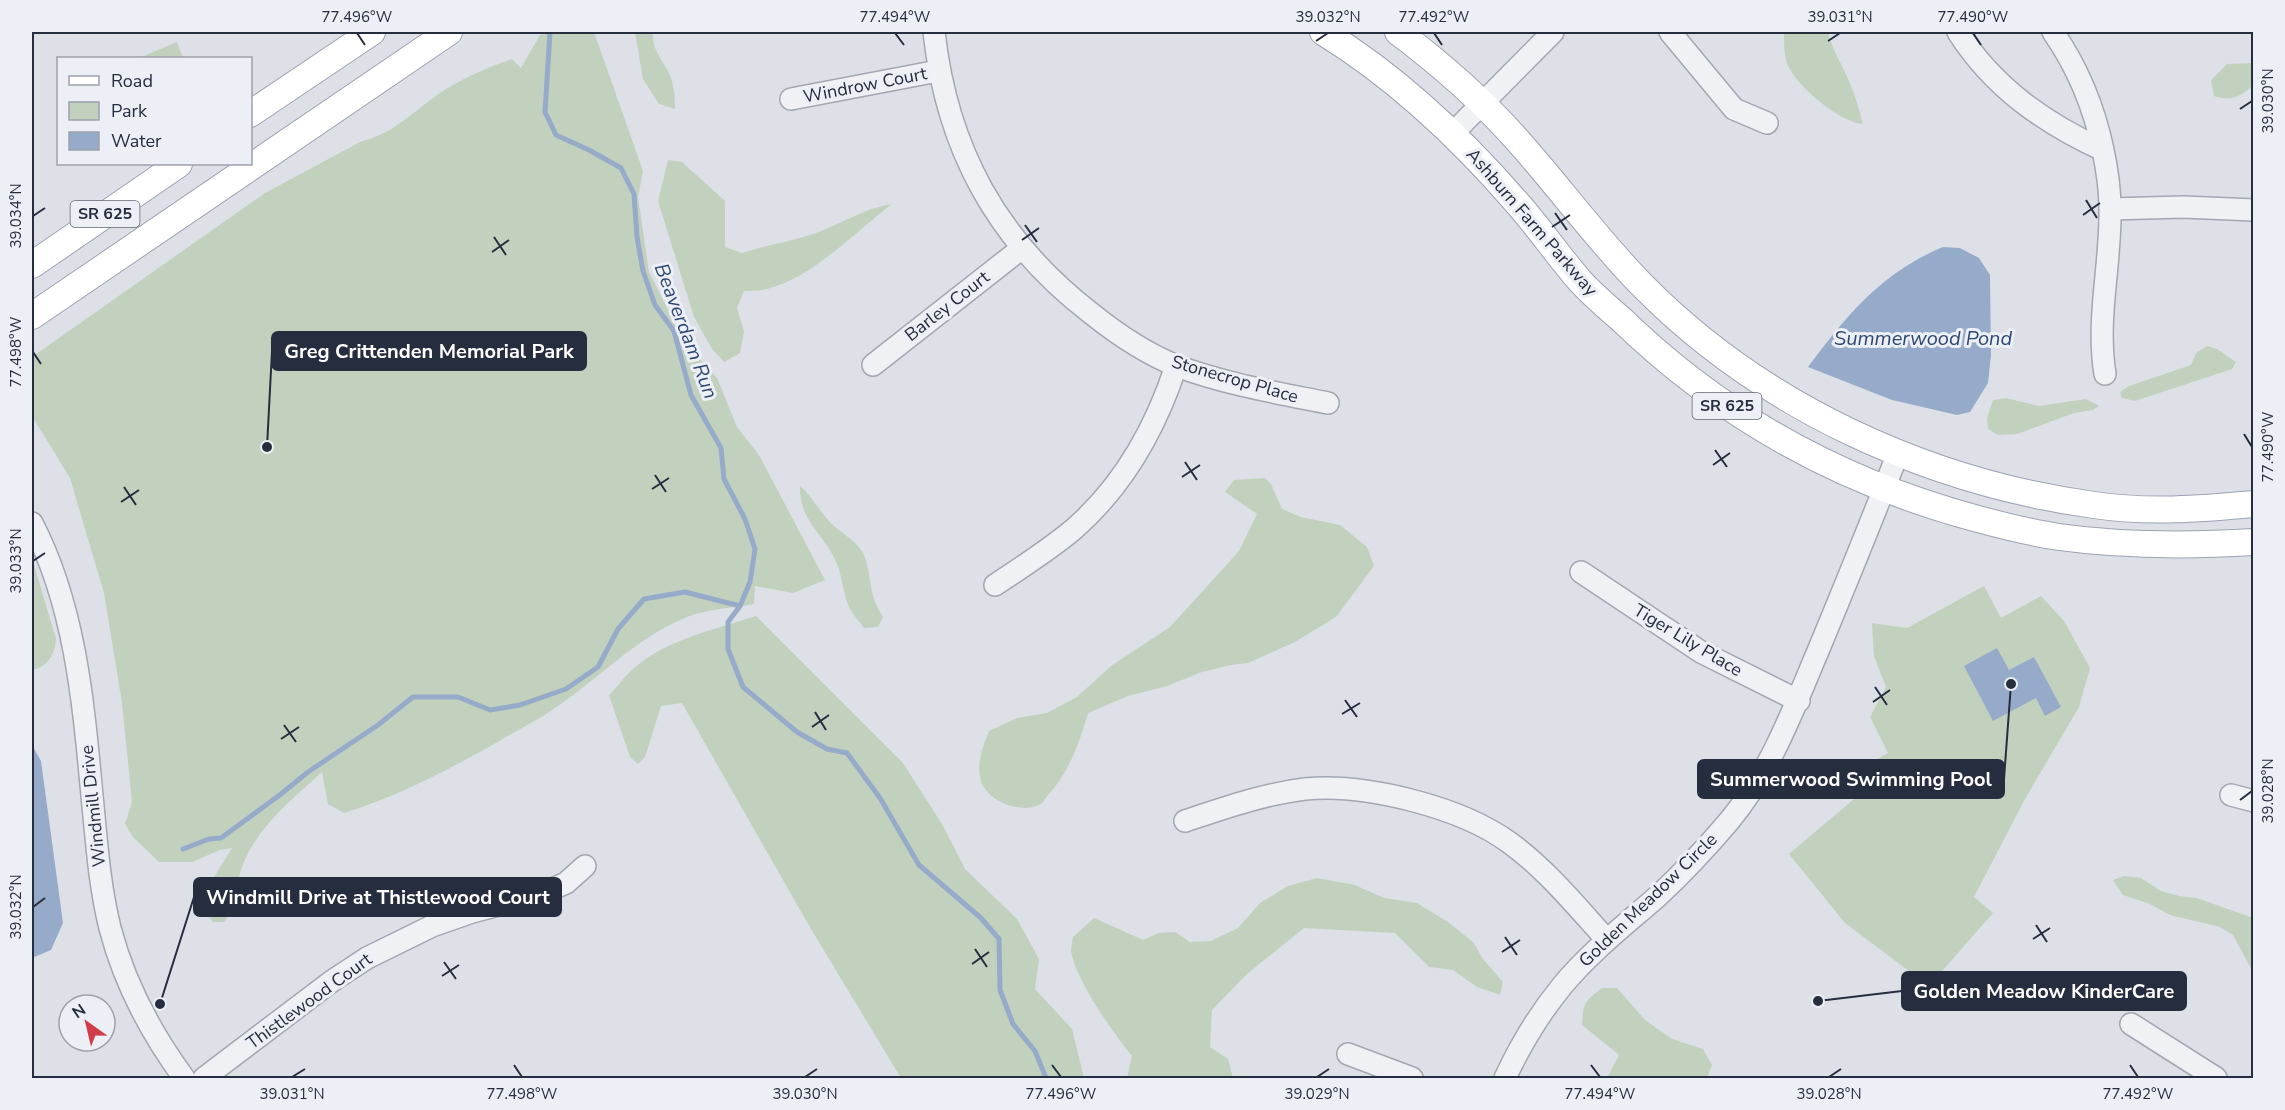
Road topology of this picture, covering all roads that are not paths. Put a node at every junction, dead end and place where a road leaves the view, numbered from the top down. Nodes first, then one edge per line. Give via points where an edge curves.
1 (372, 32) edge
2 (449, 32) edge
3 (934, 32) edge
4 (1323, 32) edge
5 (1398, 32) edge
6 (1552, 32) edge
7 (1670, 32) edge
8 (1959, 32) edge
9 (2053, 32) edge
10 (938, 71) junction
11 (791, 99) dead end
12 (1483, 103) junction
13 (252, 113) edge
14 (1767, 123) dead end
15 (1453, 133) junction
16 (2103, 150) junction
17 (178, 165) edge
18 (2110, 209) junction
19 (2253, 210) edge
20 (1022, 248) junction
21 (32, 265) edge
22 (32, 316) edge
23 (873, 365) dead end
24 (1176, 366) junction
25 (2105, 374) dead end
26 (1328, 403) dead end
27 (1898, 453) junction
28 (1884, 489) junction
29 (2253, 504) edge
30 (32, 523) edge
31 (2253, 542) edge
32 (1581, 572) dead end
33 (995, 585) dead end
34 (1799, 701) junction
35 (2231, 795) dead end
36 (2253, 801) edge
37 (1185, 821) dead end
38 (585, 866) dead end
39 (1607, 940) junction
40 (2131, 1024) dead end
41 (1348, 1054) dead end
42 (184, 1078) edge
43 (204, 1078) edge
44 (1412, 1078) edge
45 (1505, 1078) edge
46 (2216, 1078) edge

1 - 13 main road
2 - 22 main road, SR 625
3 - 10 street, Stonecrop Place
4 - 15 main road, Ashburn Farm Parkway / SR 625 via 1363,58
5 - 12 main road, SR 625
6 - 12 street
7 - 14 street via 1734,108
8 - 16 street via 2018,99 2068,134
9 - 16 street via 2085,87
10 - 11 street, Windrow Court
10 - 20 street, Stonecrop Place via 947,108 973,173
12 - 15 street
12 - 27 main road, SR 625 via 1667,310 1714,348 1804,408
15 - 28 main road, Ashburn Farm Parkway / SR 625 via 1520,205 1583,283 1651,348 1746,420 1803,453
16 - 18 street
17 - 21 main road, SR 625
18 - 19 street
18 - 25 street via 2102,308
20 - 23 street, Barley Court
20 - 24 street, Stonecrop Place via 1046,275 1095,317 1132,343
24 - 26 street, Stonecrop Place
24 - 33 street via 1145,440 1104,499 1075,528
27 - 28 street, Golden Meadow Circle
27 - 29 main road, SR 625 via 1968,478 2095,506 2173,510
28 - 31 main road, Ashburn Farm Parkway / SR 625 via 1933,507 2057,536 2147,544
28 - 34 street, Golden Meadow Circle
30 - 42 street, Windmill Drive via 60,592 70,631 110,928 141,1009
32 - 34 street, Tiger Lily Place via 1701,652
34 - 39 street, Golden Meadow Circle via 1775,750 1730,819 1660,894
35 - 36 street
37 - 39 street via 1237,804 1307,789 1352,790 1408,799 1450,812 1509,842 1545,873
38 - 43 street, Thistlewood Court via 566,883 542,894 432,926 367,958
39 - 45 street, Golden Meadow Circle via 1543,1011
40 - 46 street
41 - 44 street

